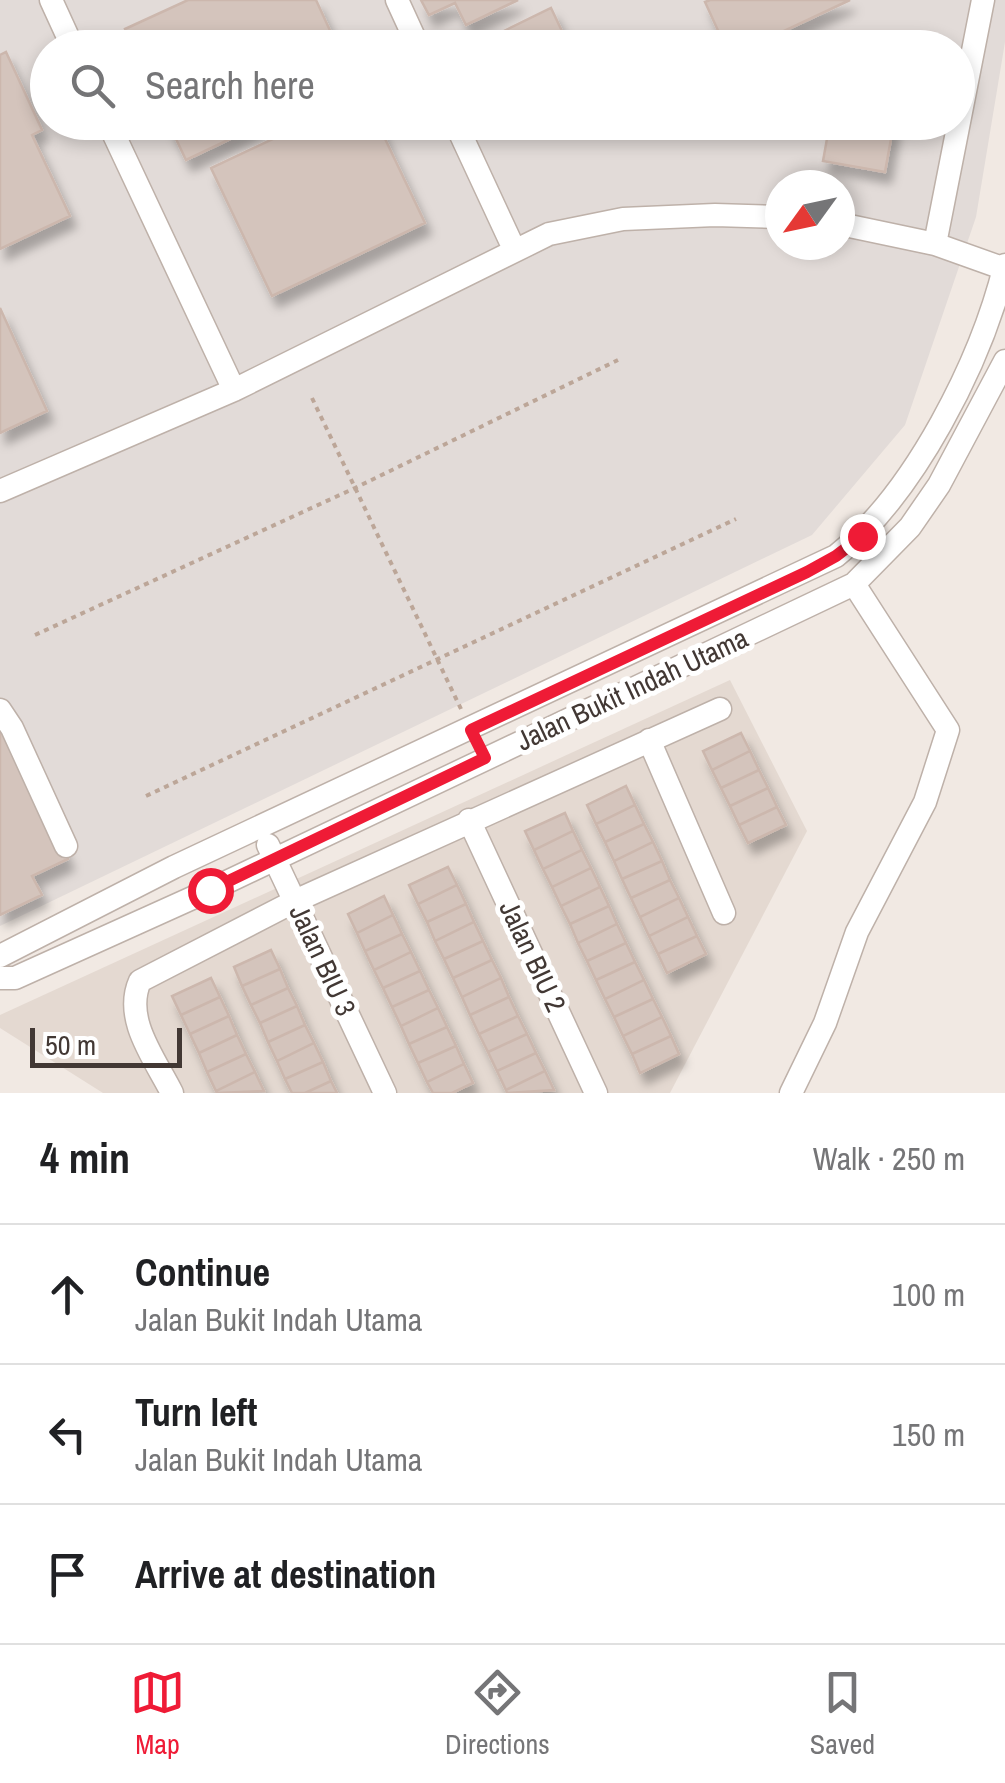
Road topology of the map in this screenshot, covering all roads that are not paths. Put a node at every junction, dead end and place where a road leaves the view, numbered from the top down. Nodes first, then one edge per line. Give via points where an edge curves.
1 (51, 0) edge
2 (397, 0) edge
3 (983, 0) edge
4 (65, 30) edge
5 (411, 30) edge
6 (975, 42) edge
7 (116, 140) edge
8 (463, 140) edge
9 (956, 140) edge
10 (765, 217) edge
11 (855, 227) edge
12 (936, 244) junction
13 (514, 249) junction
14 (1005, 268) edge
15 (1005, 361) edge
16 (234, 390) junction
17 (0, 491) edge
18 (854, 584) junction
19 (720, 709) dead end
20 (0, 710) edge
21 (649, 740) junction
22 (469, 820) junction
23 (260, 828) junction
24 (66, 846) dead end
25 (274, 858) junction
26 (295, 901) junction
27 (724, 913) dead end
28 (0, 956) edge
29 (0, 978) edge
30 (172, 1093) edge
31 (385, 1093) edge
32 (596, 1093) edge
33 (791, 1093) edge

1 - 4 street
2 - 5 street
3 - 6 street
7 - 16 street
8 - 13 street
9 - 12 street
10 - 13 street via 624,219 549,234
11 - 12 street
12 - 14 street
13 - 16 street
14 - 23 street, Jalan Bukit Indah Utama via 984,335 930,441 896,496 836,556
15 - 18 street, Jalan Bukit Indah Utama via 929,499
16 - 17 street
18 - 25 street, Jalan Bukit Indah Utama
18 - 33 street via 948,730 925,802 857,932
19 - 21 street
20 - 24 street
21 - 22 street
21 - 27 street
22 - 26 street
22 - 32 street, Jalan BIU 2
23 - 25 street, Jalan BIU 3
23 - 28 street, Jalan Bukit Indah Utama
25 - 26 street, Jalan BIU 3
25 - 29 street, Jalan Bukit Indah Utama via 15,978
26 - 30 street via 140,981 133,1014
26 - 31 street, Jalan BIU 3

